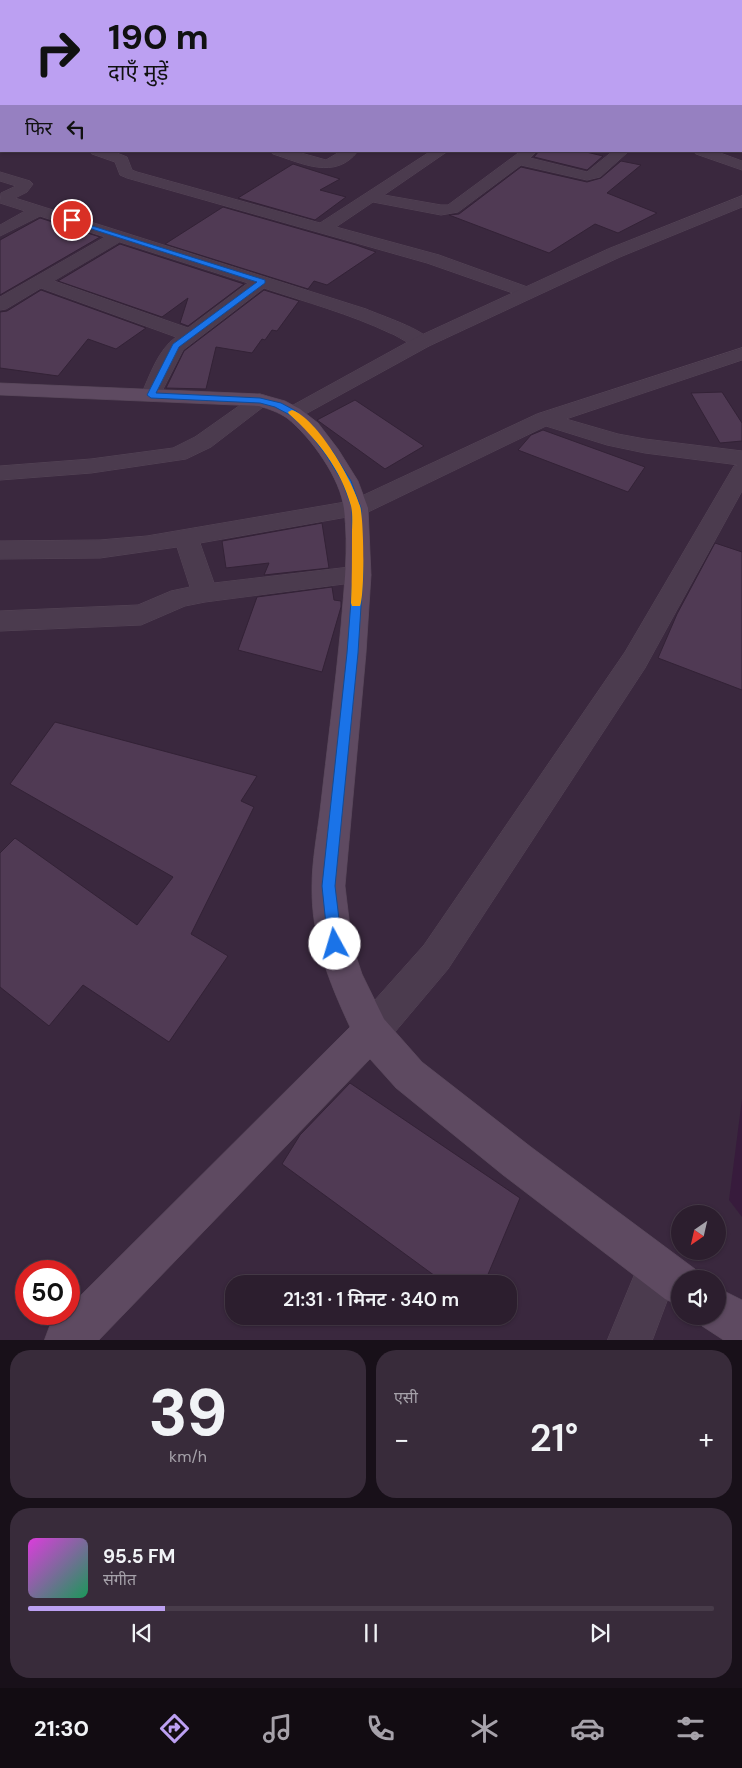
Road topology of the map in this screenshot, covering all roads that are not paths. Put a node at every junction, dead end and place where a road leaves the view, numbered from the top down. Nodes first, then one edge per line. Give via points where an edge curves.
1 (100, 152) edge
2 (281, 152) edge
3 (350, 152) edge
4 (439, 152) edge
5 (621, 152) edge
6 (707, 152) edge
7 (524, 155) edge
8 (742, 166) edge
9 (0, 176) edge
10 (371, 197) junction
11 (742, 201) edge
12 (40, 210) junction
13 (323, 228) junction
14 (0, 231) edge
15 (120, 235) junction
16 (262, 281) junction
17 (40, 282) junction
18 (527, 293) junction
19 (0, 306) edge
20 (188, 335) junction
21 (422, 342) junction
22 (738, 362) edge
23 (0, 389) edge
24 (151, 395) junction
25 (260, 400) junction
26 (293, 413) junction
27 (544, 419) junction
28 (742, 458) edge
29 (742, 470) edge
30 (0, 473) edge
31 (356, 508) junction
32 (186, 538) junction
33 (0, 550) edge
34 (358, 575) junction
35 (205, 593) junction
36 (0, 621) edge
37 (371, 1032) junction
38 (669, 1277) edge
39 (726, 1315) edge
40 (742, 1326) edge
41 (66, 1340) edge
42 (628, 1340) edge

1 - 13 street via 122,160 125,172 132,176
2 - 3 street via 326,165
4 - 10 street
5 - 7 street via 595,174 587,176
6 - 8 street
7 - 10 street via 457,206 447,210
9 - 12 street via 25,184 22,189 6,196 6,200
10 - 13 street
11 - 18 street via 614,253
12 - 14 street
12 - 15 street
13 - 18 street via 440,260
15 - 16 street
15 - 17 street
16 - 20 street
16 - 21 street via 360,313
17 - 19 street
17 - 20 street
18 - 21 street
20 - 24 street via 170,354
21 - 26 street
22 - 27 street
23 - 24 main road
24 - 25 main road
25 - 26 main road
25 - 30 street via 203,442 178,454 91,466
26 - 31 main road via 310,428 330,454 347,481
27 - 28 street via 644,446
27 - 31 street
29 - 37 street via 635,660 436,958
31 - 32 street
31 - 34 main road
32 - 33 street via 100,549
32 - 35 street
34 - 35 street
34 - 37 main road via 328,886 335,944 346,980
35 - 36 street via 180,598 141,615
37 - 38 main road via 408,1075
37 - 41 main road
38 - 42 street
39 - 40 main road

